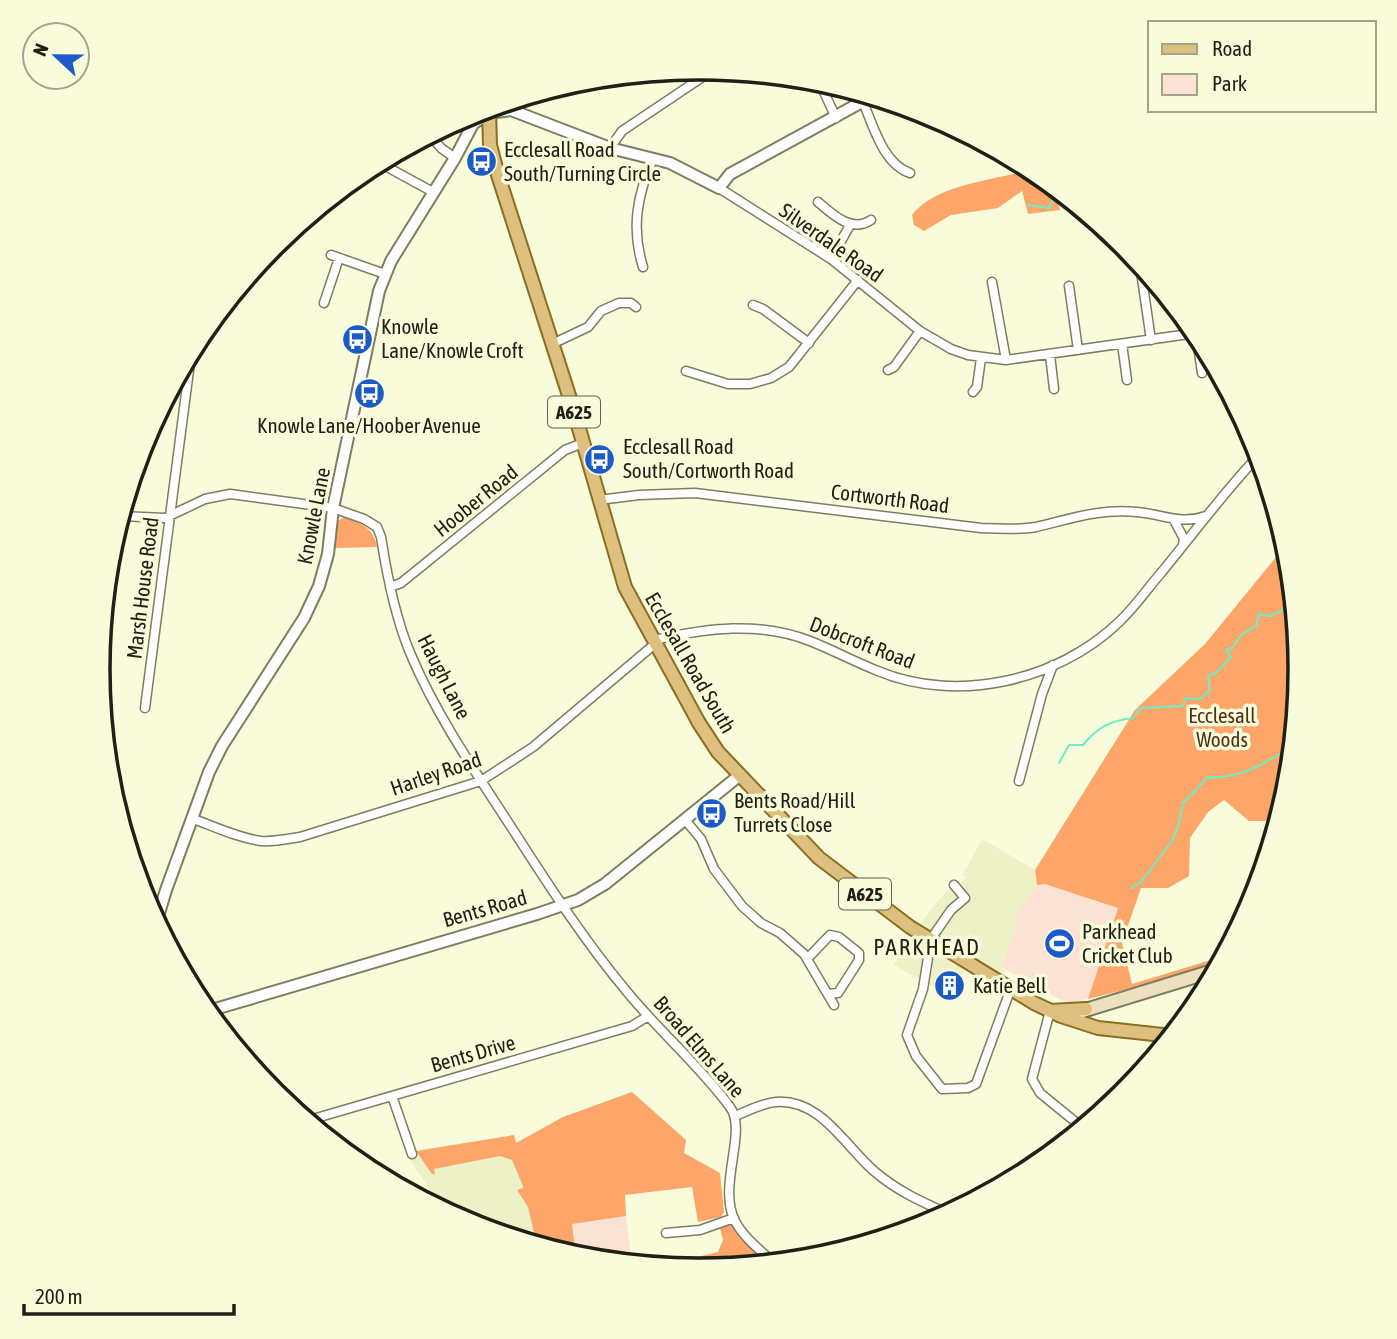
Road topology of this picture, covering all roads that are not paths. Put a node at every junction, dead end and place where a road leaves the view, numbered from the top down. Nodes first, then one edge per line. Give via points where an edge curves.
1 (698, 80) edge
2 (825, 95) edge
3 (860, 104) edge
4 (870, 107) edge
5 (521, 108) edge
6 (836, 118) junction
7 (489, 119) edge
8 (472, 125) edge
9 (436, 142) edge
10 (610, 148) junction
11 (455, 158) junction
12 (653, 159) junction
13 (389, 168) edge
14 (910, 173) dead end
15 (719, 188) junction
16 (433, 192) junction
17 (818, 202) dead end
18 (871, 220) dead end
19 (850, 225) junction
20 (831, 259) junction
21 (643, 267) dead end
22 (385, 274) junction
23 (858, 280) junction
24 (992, 282) dead end
25 (1143, 283) edge
26 (1069, 286) dead end
27 (324, 303) dead end
28 (753, 306) dead end
29 (636, 307) dead end
30 (919, 331) junction
31 (1183, 335) edge
32 (1151, 340) junction
33 (808, 343) junction
34 (552, 344) junction
35 (1122, 344) junction
36 (1078, 350) junction
37 (1050, 355) junction
38 (981, 358) junction
39 (1006, 360) junction
40 (1200, 361) edge
41 (888, 370) dead end
42 (686, 371) dead end
43 (1202, 373) dead end
44 (188, 374) edge
45 (1127, 380) dead end
46 (1054, 389) dead end
47 (973, 392) dead end
48 (583, 443) junction
49 (1251, 465) edge
50 (599, 500) junction
51 (333, 508) junction
52 (1209, 514) junction
53 (130, 517) edge
54 (170, 517) junction
55 (1174, 520) junction
56 (1183, 545) junction
57 (390, 587) junction
58 (655, 642) junction
59 (1053, 665) junction
60 (145, 708) dead end
61 (740, 775) junction
62 (481, 781) junction
63 (1019, 781) dead end
64 (191, 818) junction
65 (686, 821) junction
66 (954, 885) dead end
67 (562, 905) junction
68 (161, 909) edge
69 (931, 939) junction
70 (807, 959) junction
71 (1202, 975) edge
72 (1011, 988) junction
73 (828, 994) junction
74 (834, 1005) dead end
75 (217, 1008) edge
76 (1089, 1009) junction
77 (1050, 1011) junction
78 (648, 1016) junction
79 (1069, 1020) junction
80 (1098, 1028) junction
81 (1160, 1035) edge
82 (392, 1096) junction
83 (735, 1116) junction
84 (317, 1118) edge
85 (1075, 1122) edge
86 (412, 1154) dead end
87 (936, 1208) edge
88 (734, 1218) junction
89 (666, 1233) dead end
90 (765, 1254) edge

1 - 10 street via 622,131
2 - 6 street
3 - 6 street
4 - 14 street via 887,155
5 - 10 street
6 - 15 street via 730,174
7 - 34 main road, Ecclesall Road South / A625 via 498,175
8 - 11 street, Knowle Lane
9 - 11 street
10 - 12 street
11 - 16 street, Knowle Lane
12 - 15 street
12 - 21 street via 637,212 636,242
13 - 16 street
15 - 20 street, Silverdale Road
16 - 22 street, Knowle Lane
17 - 19 street
18 - 19 street
19 - 20 street
20 - 23 street, Silverdale Road
22 - 27 street via 335,257
22 - 51 street, Knowle Lane
23 - 30 street, Silverdale Road
23 - 33 street
24 - 39 street
25 - 32 street
26 - 36 street
28 - 33 street
29 - 34 street via 619,303 601,310 588,327
30 - 38 street, Silverdale Road via 951,349
30 - 41 street
31 - 32 street, Silverdale Road
32 - 35 street, Silverdale Road
33 - 42 street via 789,367 762,382 728,384
34 - 48 main road, Ecclesall Road South / A625
35 - 36 street, Silverdale Road
35 - 45 street
36 - 37 street, Silverdale Road
37 - 39 street, Silverdale Road
37 - 46 street
38 - 39 street, Silverdale Road
38 - 47 street
40 - 43 street, Silverdale Road
44 - 54 street, Marsh House Road
48 - 50 main road, Ecclesall Road South / A625
48 - 57 street, Hoober Road via 565,450 401,583
49 - 52 street, Dobcroft Road
50 - 55 street, Cortworth Road via 695,493 981,528 1034,527 1110,510
50 - 58 main road, Ecclesall Road South / A625 via 625,587
51 - 54 street via 230,494 205,499
51 - 57 street, Haugh Lane via 377,527
51 - 64 street, Knowle Lane via 324,571 313,601 222,746
52 - 55 street, Cortworth Road via 1195,520
52 - 56 street, Dobcroft Road
53 - 54 street
54 - 60 street, Marsh House Road
55 - 56 street
56 - 59 street, Dobcroft Road via 1118,623
57 - 62 street, Haugh Lane via 419,673
58 - 59 street, Dobcroft Road via 730,627 769,630 810,641 885,674 934,686 988,684
58 - 61 main road, Ecclesall Road South / A625 via 699,723
58 - 62 street, Harley Road via 533,747
59 - 63 street
61 - 65 street, Bents Road
61 - 69 main road, Ecclesall Road South / A625 via 819,858
62 - 64 street, Harley Road via 281,840 261,841
62 - 67 street, Haugh Lane
64 - 68 street, Knowle Lane
65 - 67 street, Bents Road via 605,884
65 - 70 street via 747,912 780,933
66 - 69 street via 965,898
67 - 75 street, Bents Road
67 - 78 street, Broad Elms Lane
69 - 72 main road, Ecclesall Road South / A625
69 - 72 street via 923,989 907,1035 916,1056 942,1089 976,1084
70 - 73 street
70 - 73 street via 830,935 859,953 838,993
71 - 76 main road
72 - 77 main road, Ecclesall Road South / A625
73 - 74 street
76 - 77 main road
76 - 79 main road
76 - 80 main road
77 - 79 main road, Ecclesall Road South / A625
77 - 85 street via 1032,1079 1040,1093
78 - 82 street, Bents Drive via 632,1026
78 - 83 street, Broad Elms Lane
79 - 80 main road, Ecclesall Road South / A625
80 - 81 main road, Ecclesall Road South / A625
82 - 84 street, Bents Drive
82 - 86 street
83 - 87 street via 776,1102 814,1111 877,1174
83 - 88 street, Broad Elms Lane via 729,1182
88 - 89 street via 700,1230
88 - 90 street

